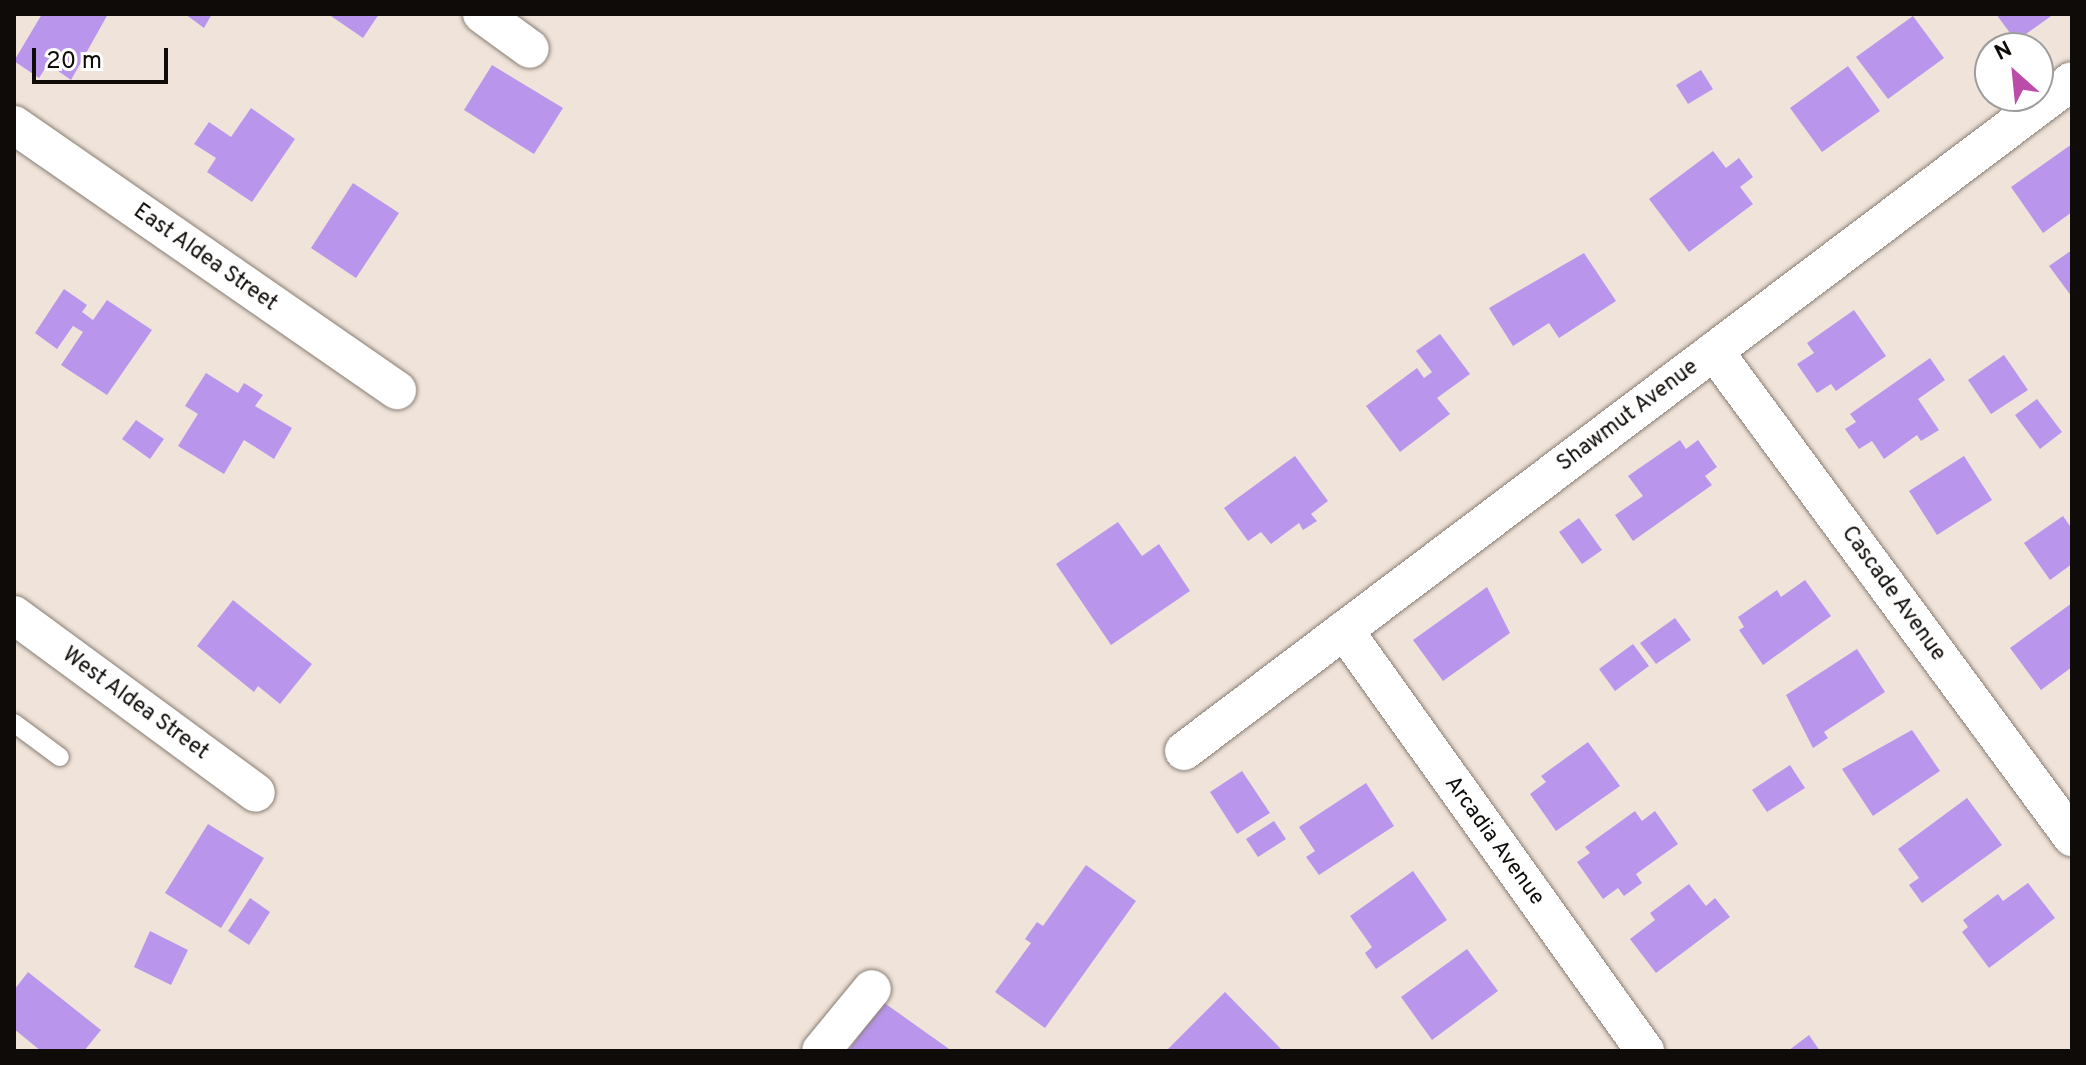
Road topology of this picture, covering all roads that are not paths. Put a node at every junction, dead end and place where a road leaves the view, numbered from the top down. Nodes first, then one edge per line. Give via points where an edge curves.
1 (482, 14) edge
2 (530, 49) dead end
3 (2072, 81) edge
4 (14, 125) edge
5 (1714, 351) junction
6 (397, 390) dead end
7 (14, 615) edge
8 (1344, 630) junction
9 (14, 723) edge
10 (1184, 751) dead end
11 (60, 757) dead end
12 (256, 793) dead end
13 (2072, 837) edge
14 (872, 989) dead end
15 (821, 1051) edge
16 (1645, 1051) edge

1 - 2 street
3 - 5 street, Shawmut Avenue
4 - 6 street, East Aldea Street
5 - 8 street, Shawmut Avenue
5 - 13 street, Cascade Avenue
7 - 12 street, West Aldea Street
8 - 10 street, Shawmut Avenue
8 - 16 street, Arcadia Avenue
9 - 11 lane
14 - 15 street

